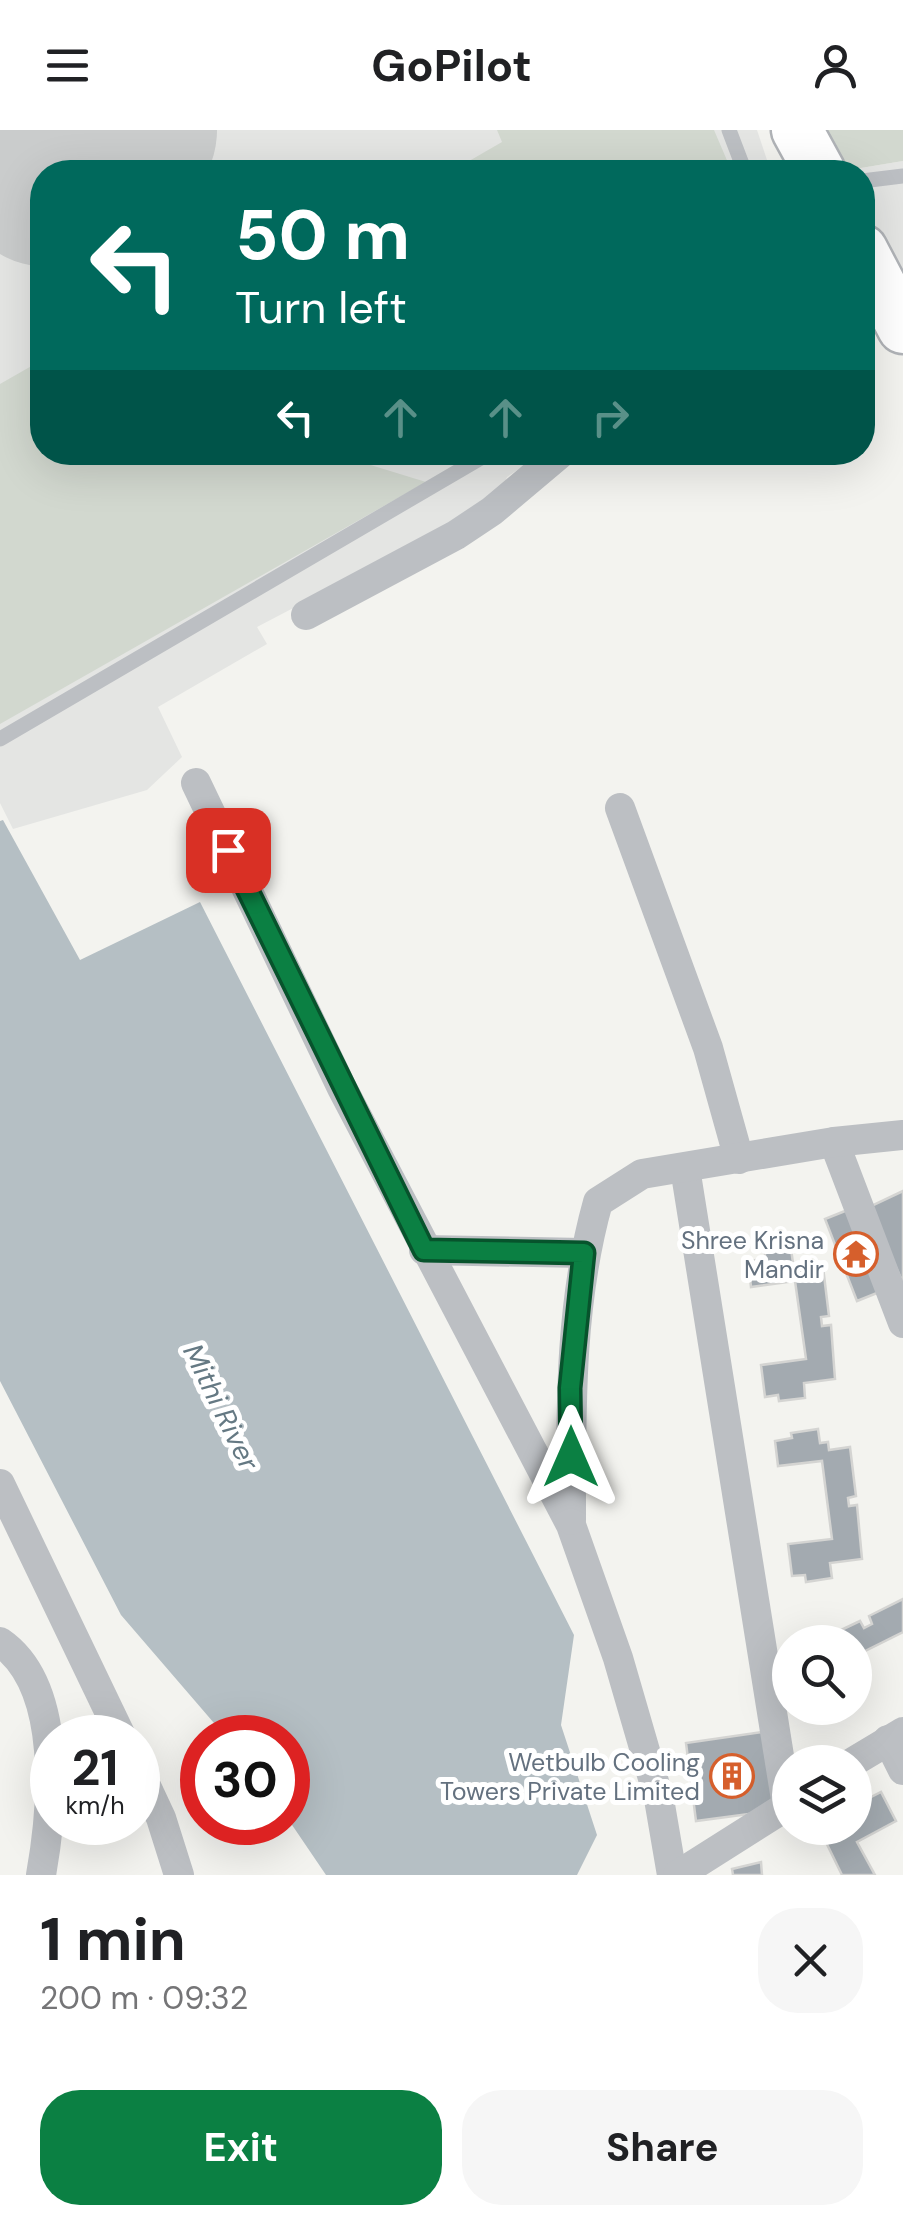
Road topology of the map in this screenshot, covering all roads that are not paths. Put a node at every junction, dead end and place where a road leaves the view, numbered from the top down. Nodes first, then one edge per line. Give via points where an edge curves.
1 (729, 130) edge
2 (797, 130) edge
3 (740, 160) edge
4 (813, 160) edge
5 (903, 176) edge
6 (875, 179) edge
7 (875, 275) edge
8 (903, 328) edge
9 (469, 465) edge
10 (547, 465) edge
11 (306, 615) dead end
12 (0, 739) edge
13 (196, 783) dead end
14 (620, 808) dead end
15 (903, 1135) edge
16 (834, 1142) junction
17 (738, 1158) junction
18 (686, 1168) junction
19 (424, 1250) junction
20 (584, 1253) junction
21 (903, 1323) edge
22 (0, 1484) edge
23 (571, 1525) junction
24 (0, 1642) edge
25 (111, 1715) edge
26 (895, 1736) edge
27 (779, 1745) edge
28 (872, 1750) edge
29 (903, 1770) edge
30 (160, 1816) edge
31 (772, 1819) edge
32 (719, 1862) edge
33 (41, 1875) edge
34 (178, 1875) edge
35 (675, 1875) edge

1 - 3 lane
2 - 4 main road
5 - 6 lane
7 - 8 main road
9 - 12 lane
10 - 11 street via 456,535
13 - 19 street
14 - 17 street via 708,1048
15 - 16 street
16 - 17 street
16 - 21 street
17 - 18 street
18 - 20 street via 642,1174 598,1202
18 - 27 street
19 - 20 street
19 - 23 street
20 - 23 street via 570,1388
22 - 25 street
23 - 35 street via 618,1658
24 - 33 street via 36,1688 50,1760
26 - 28 street
26 - 29 street
30 - 34 street
31 - 32 street
32 - 35 street

